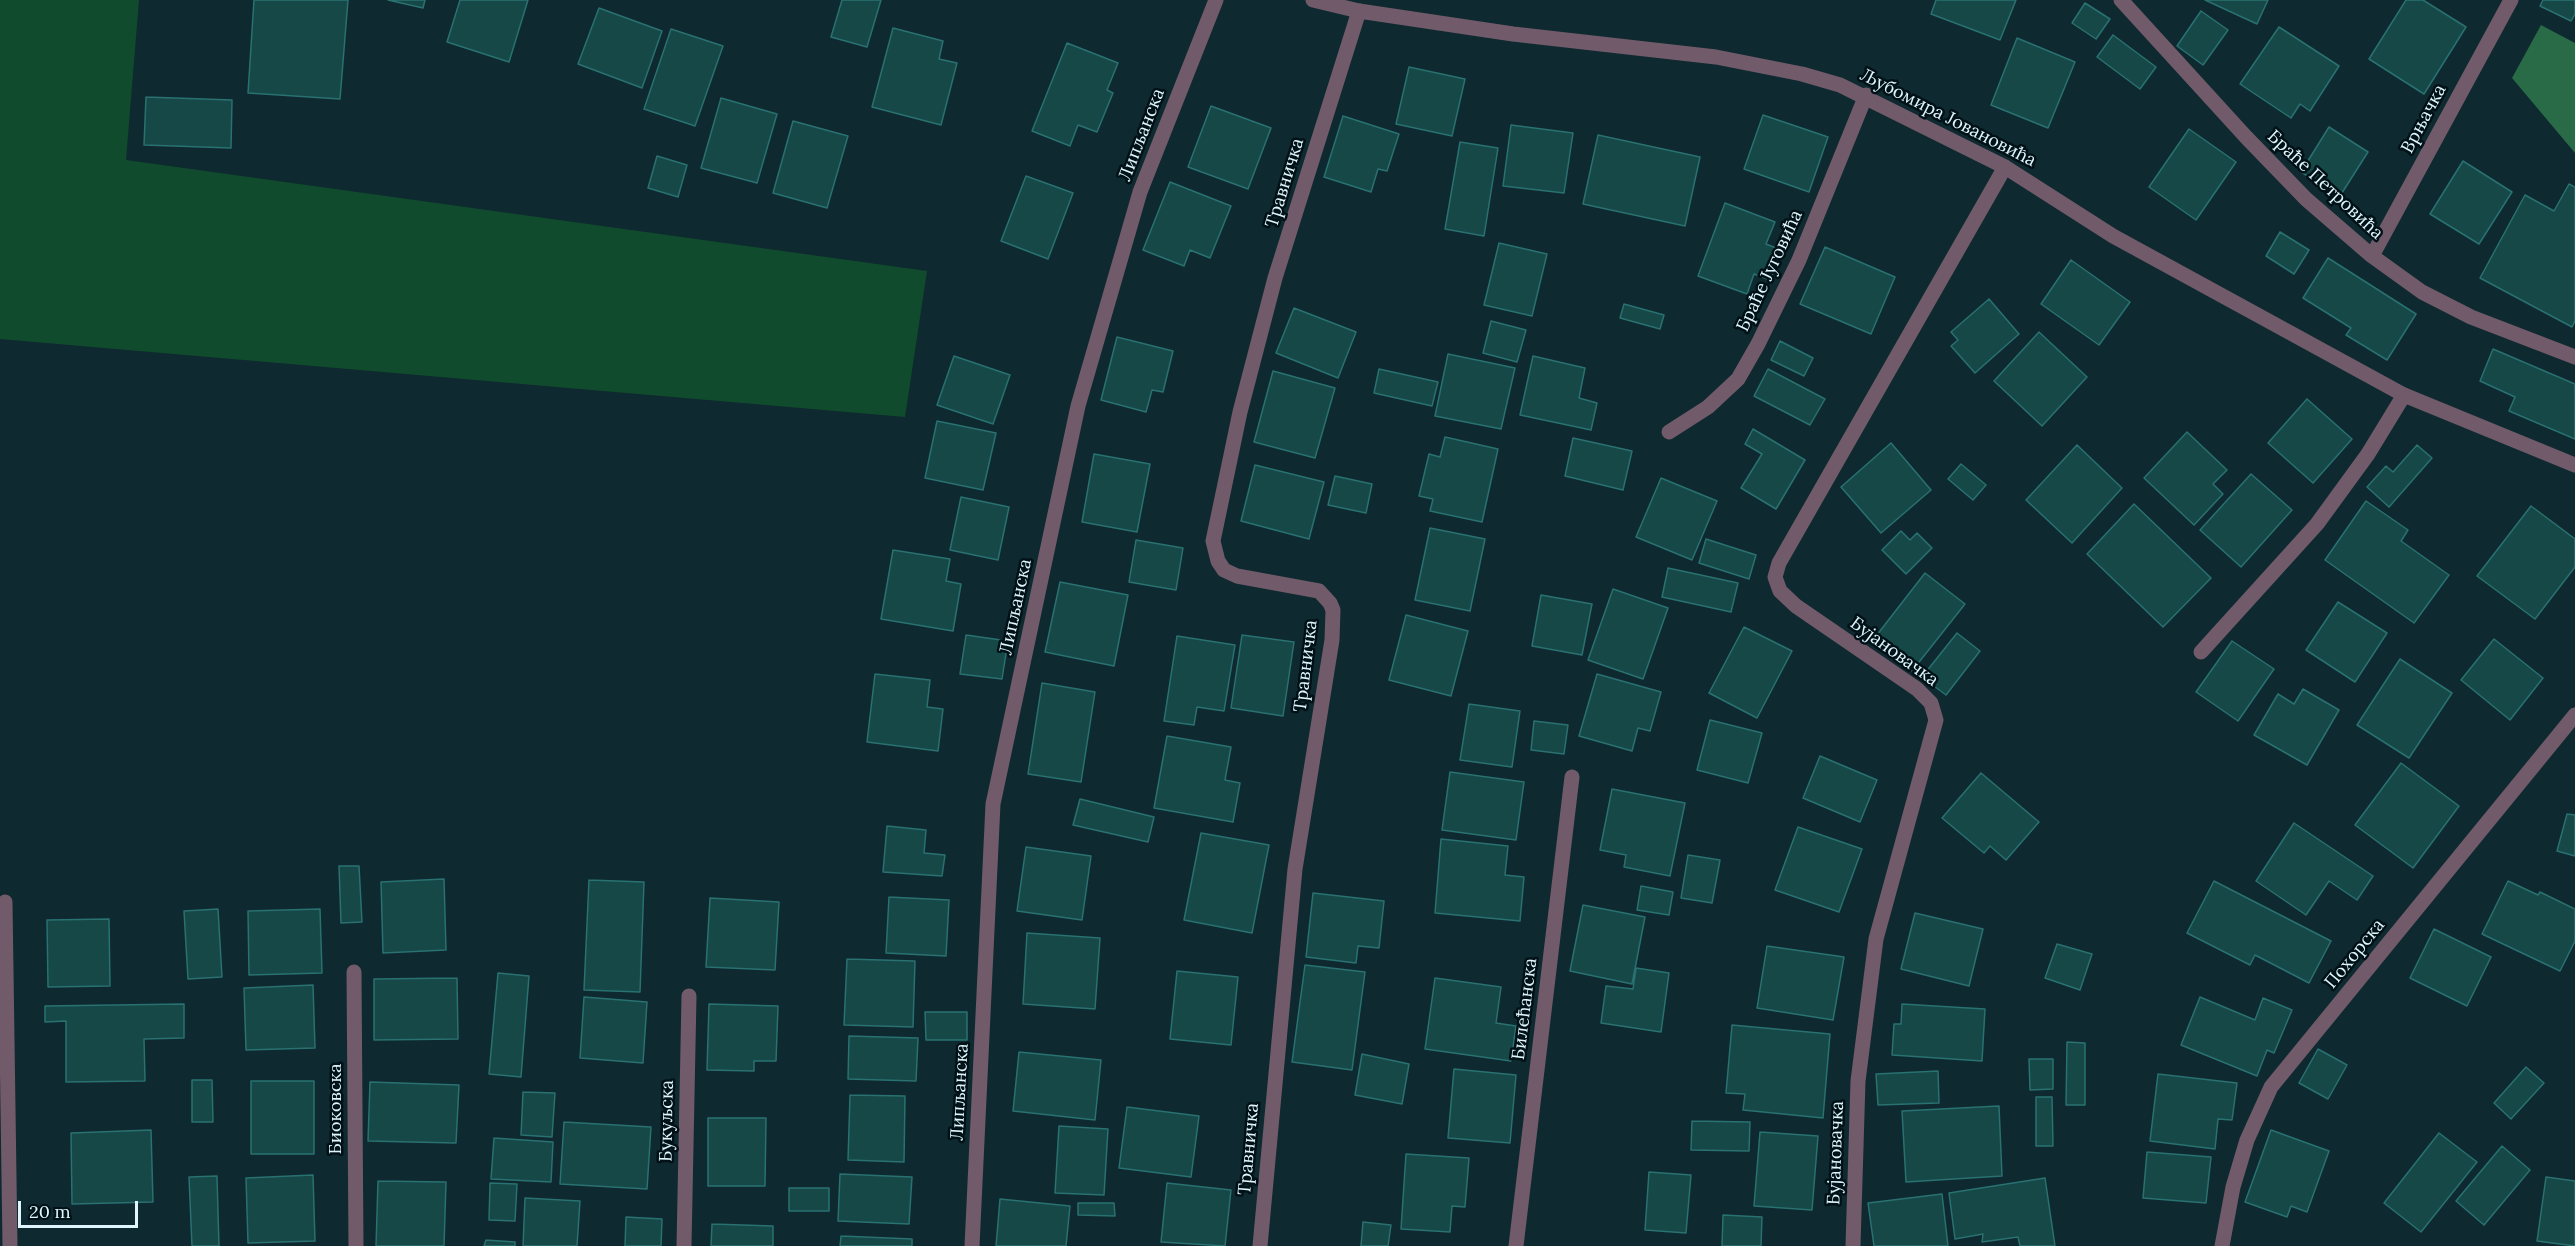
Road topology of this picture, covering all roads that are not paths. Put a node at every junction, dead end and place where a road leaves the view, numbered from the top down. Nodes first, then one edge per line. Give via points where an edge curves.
1 (1216, 0) edge
2 (1313, 0) edge
3 (2121, 0) edge
4 (2511, 0) edge
5 (1359, 11) junction
6 (1866, 95) junction
7 (2006, 167) junction
8 (2372, 256) junction
9 (2575, 357) edge
10 (2404, 395) junction
11 (1669, 432) dead end
12 (2575, 465) edge
13 (2200, 652) dead end
14 (2575, 715) edge
15 (1572, 777) dead end
16 (5, 902) dead end
17 (354, 972) dead end
18 (689, 996) dead end
19 (10, 1246) edge
20 (356, 1246) edge
21 (684, 1246) edge
22 (972, 1246) edge
23 (1260, 1246) edge
24 (1516, 1246) edge
25 (1853, 1246) edge
26 (2222, 1246) edge

1 - 22 street, Липљанска via 1140,192 1078,406 993,804
2 - 5 street, Љубомира Јовановића
3 - 8 street, Браће Петровића via 2306,199
4 - 8 street, Врњачка
5 - 6 street, Љубомира Јовановића via 1513,34 1716,57 1802,74
5 - 23 street, Травничка via 1275,278 1240,412 1213,541 1224,570 1237,576 1319,591 1333,610 1332,640 1295,869
6 - 7 street, Љубомира Јовановића
6 - 11 street, Браће Југовића via 1799,260 1738,379 1708,407
7 - 10 street, Љубомира Јовановића via 2113,236
7 - 25 street, Бујановачка via 1779,563 1775,577 1780,591 1796,606 1917,689 1931,703 1936,720 1876,939 1858,1081
8 - 9 street, Браће Петровића via 2422,292 2471,317
10 - 12 street, Љубомира Јовановића
10 - 13 street via 2317,525
14 - 26 street, Похорска via 2271,1087 2247,1140
15 - 24 street, Билећанска
16 - 19 street
17 - 20 street, Биоковска
18 - 21 street, Букуљска

